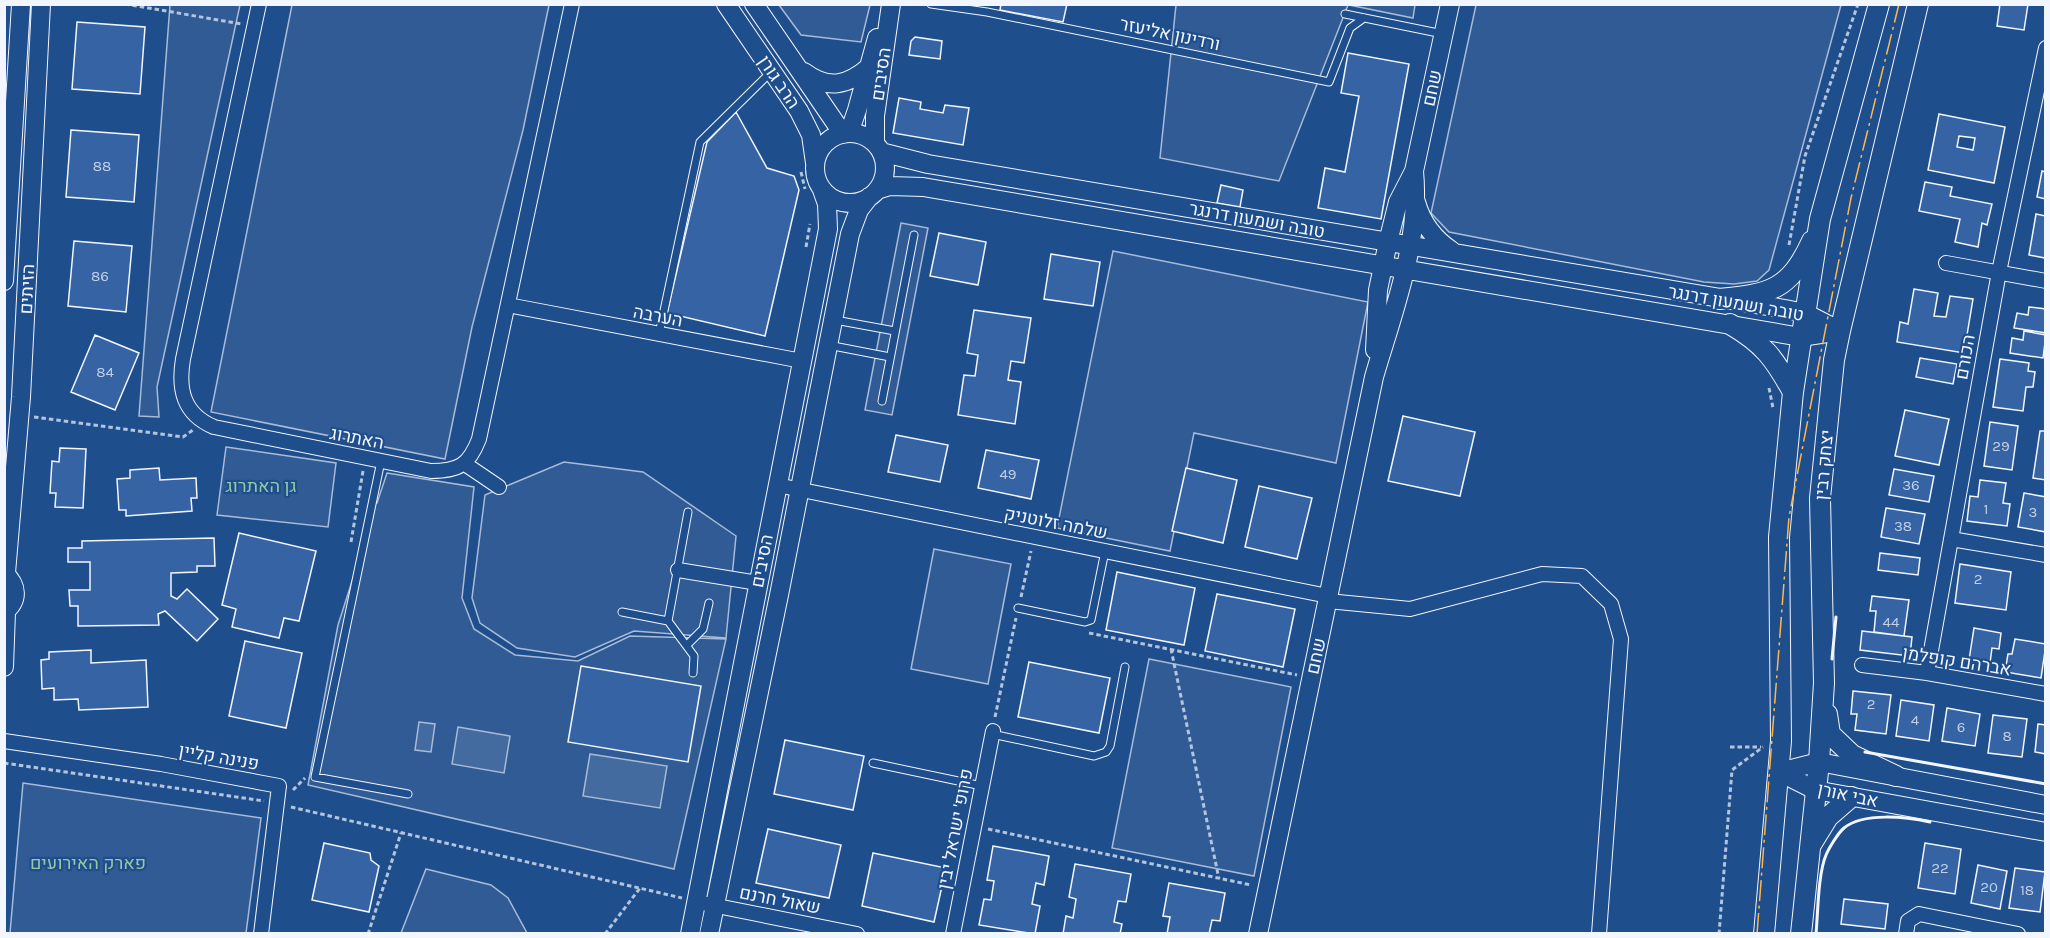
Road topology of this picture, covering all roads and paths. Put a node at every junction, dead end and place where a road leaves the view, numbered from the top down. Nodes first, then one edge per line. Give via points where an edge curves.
1 (21, 4) edge
2 (41, 4) edge
3 (126, 4) edge
4 (259, 4) edge
5 (572, 4) edge
6 (726, 4) edge
7 (754, 4) edge
8 (886, 4) edge
9 (891, 4) edge
10 (931, 4) edge
11 (1450, 4) edge
12 (1879, 4) edge
13 (1918, 4) edge
14 (987, 8) edge
15 (1345, 14) dead end
16 (1364, 18) junction
17 (255, 26) junction
18 (1443, 34) junction
19 (12, 43) edge
20 (2046, 48) edge
21 (869, 67) junction
22 (798, 68) junction
23 (772, 72) junction
24 (846, 133) junction
25 (878, 148) junction
26 (807, 165) junction
27 (1414, 171) junction
28 (814, 192) junction
29 (873, 194) junction
30 (1415, 198) junction
31 (7, 203) edge
32 (812, 213) dead end
33 (1820, 219) junction
34 (914, 235) dead end
35 (1388, 242) junction
36 (1410, 246) junction
37 (806, 247) dead end
38 (1456, 254) junction
39 (1946, 263) dead end
40 (1383, 264) junction
41 (1405, 268) junction
42 (1999, 272) junction
43 (4, 281) edge
44 (2046, 281) edge
45 (1719, 299) junction
46 (508, 305) junction
47 (1805, 313) junction
48 (833, 320) junction
49 (1730, 324) junction
50 (895, 331) junction
51 (1839, 331) junction
52 (659, 334) junction
53 (1801, 337) junction
54 (828, 345) junction
55 (890, 357) junction
56 (802, 362) junction
57 (1374, 377) junction
58 (1793, 392) junction
59 (882, 401) dead end
60 (20, 415) junction
61 (204, 423) junction
62 (381, 461) junction
63 (465, 464) junction
64 (777, 485) junction
65 (499, 487) dead end
66 (800, 490) junction
67 (688, 513) dead end
68 (1034, 537) junction
69 (1951, 539) junction
70 (1105, 551) junction
71 (2046, 555) edge
72 (678, 570) junction
73 (5, 573) edge
74 (758, 583) junction
75 (1328, 598) junction
76 (709, 603) dead end
77 (1018, 608) junction
78 (5, 612) edge
79 (622, 612) dead end
80 (668, 621) junction
81 (1083, 632) dead end
82 (687, 645) junction
83 (1171, 650) junction
84 (1862, 665) dead end
85 (4, 667) edge
86 (1125, 667) dead end
87 (693, 673) dead end
88 (1927, 673) junction
89 (1312, 678) junction
90 (1824, 683) junction
91 (2046, 694) edge
92 (992, 732) junction
93 (4, 741) edge
94 (1819, 762) junction
95 (4, 763) edge
96 (873, 763) dead end
97 (1779, 772) junction
98 (1896, 776) junction
99 (982, 786) junction
100 (1815, 790) junction
101 (408, 794) dead end
102 (1851, 797) junction
103 (277, 803) junction
104 (2046, 805) edge
105 (974, 826) junction
106 (401, 832) junction
107 (2046, 832) edge
108 (1811, 846) junction
109 (1219, 879) junction
110 (640, 888) junction
111 (1267, 889) junction
112 (696, 902) junction
113 (716, 906) junction
114 (261, 933) edge
115 (368, 933) edge
116 (605, 933) edge
117 (690, 933) edge
118 (710, 933) edge
119 (857, 933) edge
120 (953, 933) edge
121 (1258, 933) edge
122 (1599, 933) edge
123 (1764, 933) edge
124 (1801, 933) edge
125 (1906, 933) edge
126 (2018, 933) edge

1 - 19 street, הזיתים
2 - 60 street, הזיתים
3 - 17 path
4 - 17 street
5 - 46 street
6 - 23 street, הרב גורן
7 - 22 street, הרב גורן
8 - 21 street, הסיבים
9 - 25 street, הסיבים via 875,116
10 - 14 lane, ורדינון אליעזר
11 - 18 street, שחם
12 - 33 main road, יצחק רבין
13 - 51 main road, יצחק רבין
14 - 16 lane, ורדינון אליעזר via 1329,82 1350,28
15 - 16 lane
16 - 18 lane
17 - 61 street via 180,374 188,406
18 - 27 street, שחם
19 - 31 street, הזיתים
20 - 42 street, הכורם
21 - 22 street via 849,82 828,84
21 - 24 street, הסיבים
22 - 24 street, הרב גורן
23 - 26 street, הרב גורן via 808,126 813,144
23 - 52 lane via 700,142
24 - 25 street via 867,138
24 - 26 street via 823,145
25 - 29 street via 885,172
25 - 35 street, טובה ושמעון דרנגר via 927,164
26 - 28 path
26 - 28 street via 815,175
27 - 30 street, שחם
27 - 35 street, שחם via 1398,202
28 - 29 street via 849,203
28 - 56 street, הסיבים via 827,204 828,229
29 - 40 street, טובה ושמעון דרנגר via 890,186 923,187
29 - 48 street, הסיבים via 854,219
30 - 36 street, שחם
30 - 38 street via 1433,236
31 - 43 street, הזיתים
32 - 37 path
33 - 45 main road via 1801,261 1779,286 1755,296
33 - 47 main road, יצחק רבין
34 - 50 lane
35 - 36 street, טובה ושמעון דרנגר
35 - 40 street, שחם
36 - 38 street, טובה ושמעון דרנגר
36 - 41 street, שחם
38 - 45 street, טובה ושמעון דרנגר
39 - 42 street
40 - 41 street, טובה ושמעון דרנגר
40 - 57 street, שחם
41 - 49 street, טובה ושמעון דרנגר
41 - 57 street, שחם
42 - 44 street
42 - 69 street, הכורם
45 - 47 street, טובה ושמעון דרנגר
46 - 52 street, הערבה
46 - 63 street via 478,439
47 - 51 street, טובה ושמעון דרנגר
47 - 53 main road, יצחק רבין
48 - 50 lane
48 - 54 street, הסיבים
49 - 53 street, טובה ושמעון דרנגר
49 - 58 main road via 1768,352
50 - 55 lane
51 - 53 street, טובה ושמעון דרנגר
51 - 90 main road, יצחק רבין via 1820,498
52 - 56 street, הערבה
53 - 58 main road, יצחק רבין
54 - 55 lane
54 - 66 street, הסיבים
55 - 59 lane
56 - 64 street, הסיבים
57 - 75 street, שחם
58 - 97 main road, יצחק רבין via 1779,537
60 - 61 path via 183,437
60 - 73 street, הזיתים
61 - 62 street, האתרוג
62 - 63 street, האתרוג via 431,471
62 - 101 lane via 315,777
63 - 65 street
64 - 66 street, שלמה זלוטניק
64 - 74 street, הסיבים
66 - 68 street, שלמה זלוטניק
66 - 113 street, הסיבים
67 - 72 lane
68 - 70 street, שלמה זלוטניק
68 - 77 path
69 - 71 street
69 - 88 street, הכורם
70 - 75 street, שלמה זלוטניק
70 - 77 lane via 1091,620
72 - 74 street
72 - 80 lane
73 - 78 street via 16,592
74 - 112 street, הסיבים
75 - 89 street, שחם
75 - 122 street, שלמה זלוטניק via 1410,609 1542,574 1582,576 1611,604 1621,639
76 - 82 lane via 703,629
77 - 92 path
78 - 85 street
79 - 80 lane
80 - 82 lane
81 - 83 path
82 - 87 lane via 694,656
83 - 89 path
83 - 109 path
84 - 88 street, אברהם קופלמן
86 - 92 lane via 1106,753 1094,756
88 - 91 street, אברהם קופלמן
89 - 111 street, שחם
90 - 94 main road, יצחק רבין
90 - 98 main road via 1830,734 1852,755
92 - 99 street, פרופ' ישראל יבין
93 - 103 street, פנינה קליין via 279,786
94 - 97 street, אבי אורן
94 - 98 street, אבי אורן
94 - 100 main road, יצחק רבין
95 - 103 path
96 - 99 lane
97 - 100 street, אבי אורן
97 - 123 main road, יצחק רבין
98 - 104 street, אבי אורן
99 - 105 street, פרופ' ישראל יבין
100 - 102 street, אבי אורן
100 - 108 main road, יצחק רבין
102 - 107 street, אבי אורן
102 - 108 main road via 1828,817
103 - 106 path
103 - 114 street
105 - 109 path
105 - 120 street, פרופ' ישראל יבין
106 - 110 path
106 - 115 path
108 - 124 main road, יצחק רבין
109 - 111 path
110 - 112 path
110 - 116 path
111 - 121 street, שחם
112 - 113 street, שאול חרנם
112 - 117 street, הסיבים
113 - 118 street, הסיבים
113 - 119 street, שאול חרנם
125 - 126 street via 1908,921 1919,914

